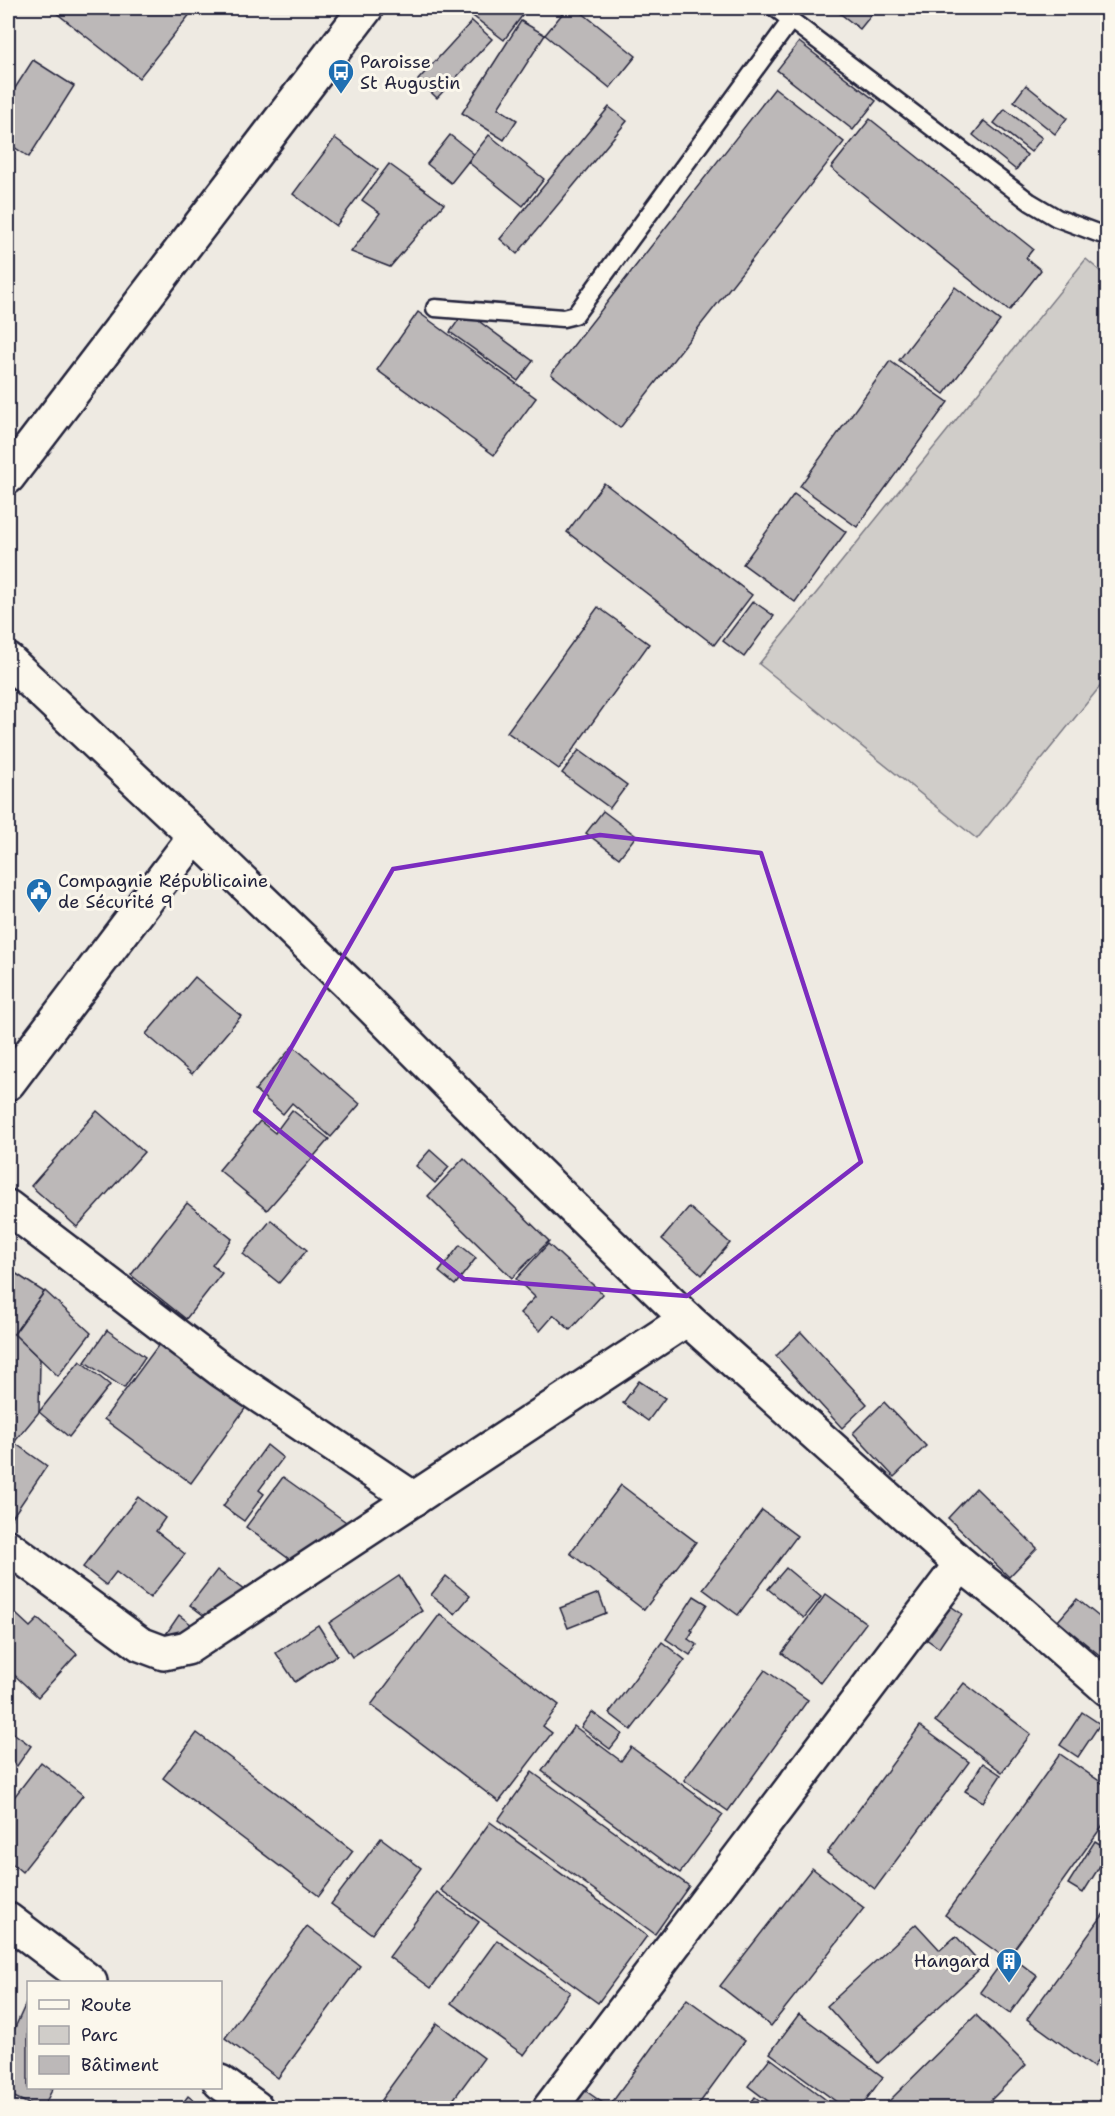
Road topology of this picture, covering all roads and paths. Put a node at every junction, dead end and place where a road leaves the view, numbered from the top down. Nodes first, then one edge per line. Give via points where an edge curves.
1 (366, 8) edge
2 (775, 8) edge
3 (791, 20) junction
4 (1107, 237) edge
5 (435, 308) dead end
6 (8, 477) edge
7 (8, 660) edge
8 (195, 836) junction
9 (8, 1083) edge
10 (8, 1207) edge
11 (687, 1318) junction
12 (414, 1499) junction
13 (8, 1547) edge
14 (961, 1564) junction
15 (1107, 1689) edge
16 (8, 1920) edge
17 (87, 1981) edge
18 (222, 2084) edge
19 (256, 2109) edge
20 (550, 2109) edge

1 - 6 street
2 - 3 lane
3 - 4 lane via 1030,202 1057,218
3 - 5 lane via 575,315 563,318
7 - 8 street
8 - 9 street
8 - 11 street
10 - 12 street via 221,1370
11 - 12 street
11 - 14 street
12 - 13 street via 187,1648 164,1653 140,1644
14 - 15 street
14 - 20 street
16 - 17 street
18 - 19 street

